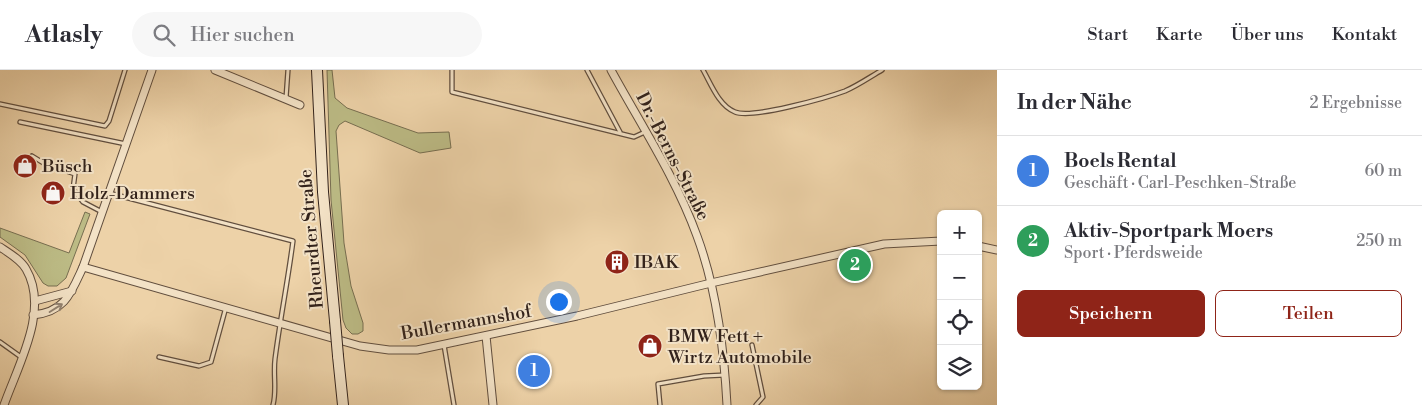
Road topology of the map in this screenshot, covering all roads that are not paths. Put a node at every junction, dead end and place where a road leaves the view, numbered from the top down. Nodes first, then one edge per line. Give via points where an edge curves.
1 (125, 70) edge
2 (152, 70) edge
3 (288, 70) edge
4 (317, 70) edge
5 (452, 70) edge
6 (587, 70) edge
7 (611, 70) edge
8 (703, 70) edge
9 (882, 70) edge
10 (220, 71) edge
11 (286, 99) junction
12 (0, 104) edge
13 (300, 105) dead end
14 (20, 122) dead end
15 (645, 132) junction
16 (620, 133) junction
17 (126, 144) junction
18 (32, 156) dead end
19 (109, 193) junction
20 (102, 212) junction
21 (937, 241) edge
22 (0, 247) edge
23 (982, 247) edge
24 (997, 250) edge
25 (82, 267) junction
26 (711, 283) junction
27 (72, 291) junction
28 (35, 301) junction
29 (226, 307) junction
30 (33, 316) junction
31 (281, 323) junction
32 (486, 336) junction
33 (444, 344) junction
34 (0, 345) edge
35 (752, 345) dead end
36 (21, 357) junction
37 (159, 357) dead end
38 (725, 375) junction
39 (4, 405) edge
40 (273, 405) edge
41 (342, 405) edge
42 (454, 405) edge
43 (494, 405) edge
44 (660, 405) edge
45 (727, 405) edge
46 (756, 405) edge

1 - 12 lane via 105,126
2 - 17 street
3 - 11 lane
4 - 41 main road, Rheurdter Straße, bridge via 323,192
5 - 16 lane via 452,92
6 - 16 lane
7 - 15 street, Dr.-Berns-Straße
8 - 9 lane via 723,104 745,114 779,109 845,91
10 - 11 street
11 - 13 street
14 - 17 lane
15 - 16 lane via 634,137
15 - 26 street, Dr.-Berns-Straße via 679,192 698,237
17 - 19 street
18 - 20 lane via 75,174 73,189 83,202
19 - 20 street
19 - 31 lane via 294,241
20 - 25 street
21 - 26 street, Bullermannshof via 884,244
22 - 28 street via 25,268 33,284
23 - 24 street
25 - 27 street
25 - 29 street, Bullermannshof
26 - 32 street, Bullermannshof
26 - 38 street, Dr.-Berns-Straße via 724,350
27 - 28 street
30 -> 27 street via 54,311
28 - 30 street
29 - 31 street, Bullermannshof
29 - 37 lane via 211,362 199,366
30 - 36 street
31 - 33 street, Bullermannshof via 360,346 389,350 417,350
31 - 40 lane
32 - 33 street, Bullermannshof
32 - 43 street
33 - 42 lane
34 - 36 lane
35 - 46 lane via 763,397
36 - 39 street
38 - 44 lane via 658,384
38 - 45 street, Dr.-Berns-Straße

